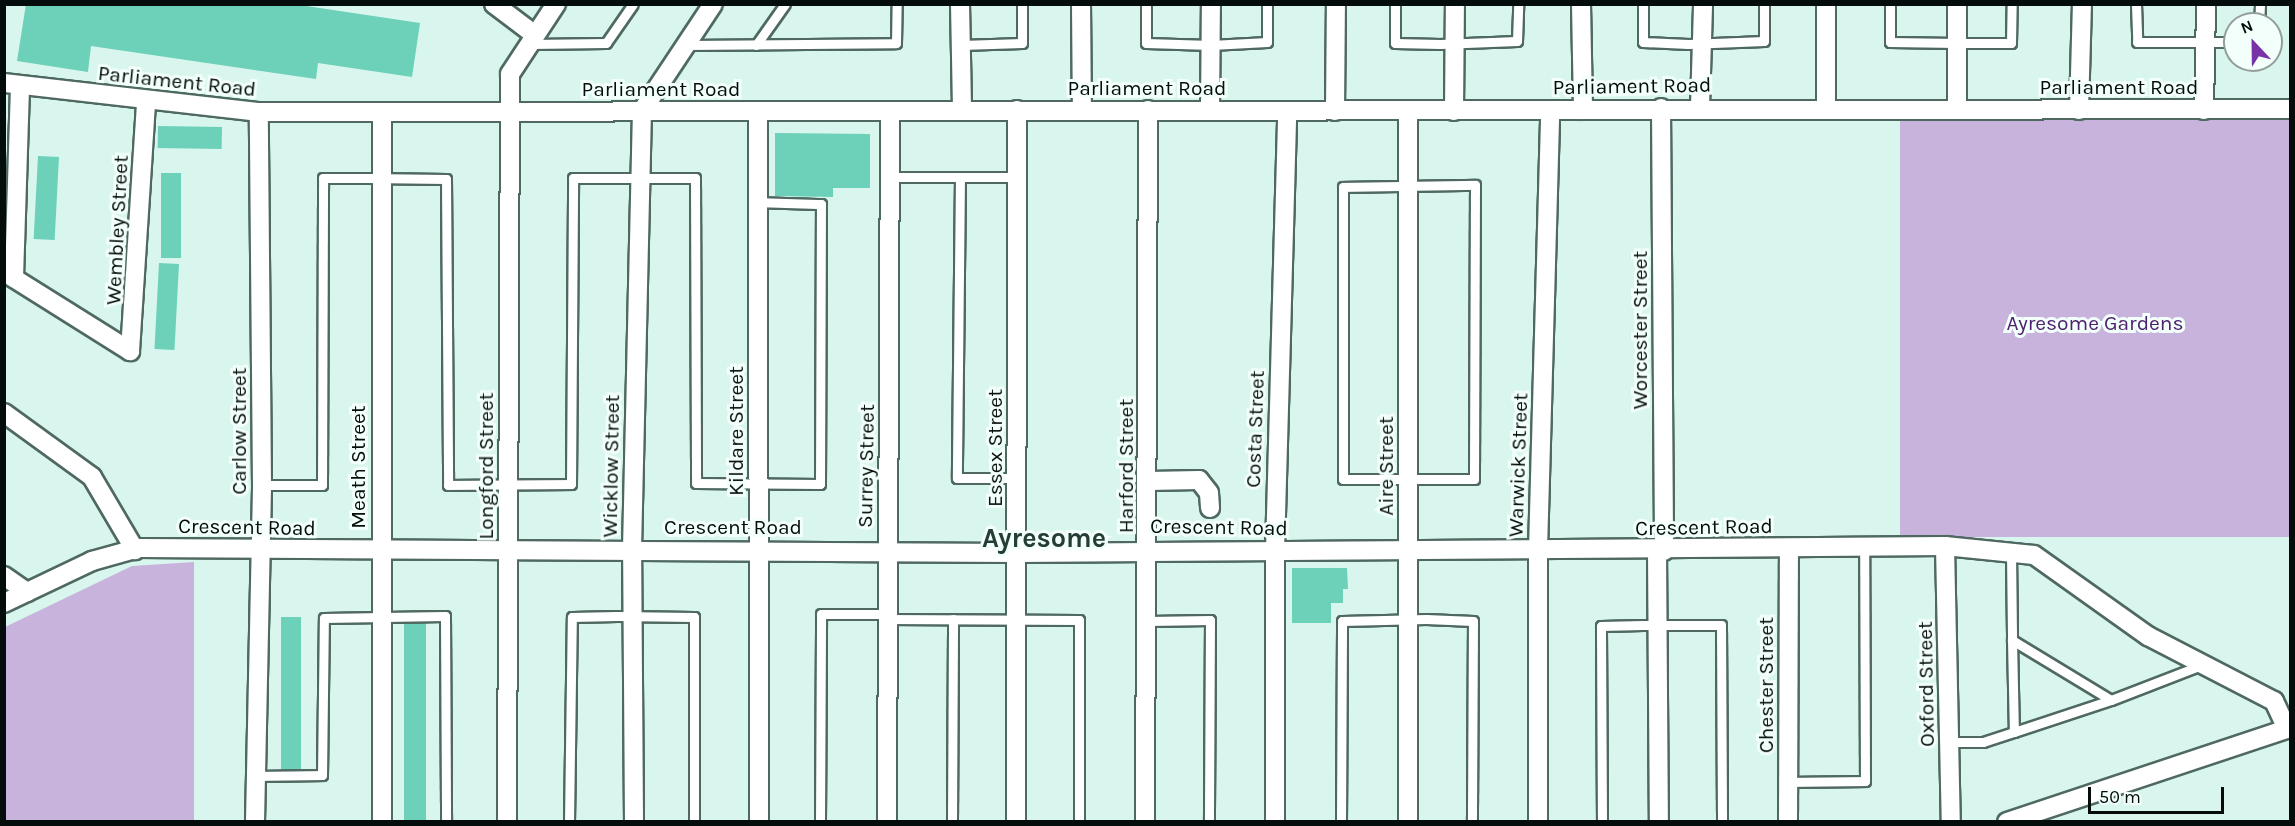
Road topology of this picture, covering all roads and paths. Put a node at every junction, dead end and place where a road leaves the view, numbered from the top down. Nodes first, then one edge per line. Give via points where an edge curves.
1 (494, 4) edge
2 (556, 4) edge
3 (633, 4) edge
4 (713, 4) edge
5 (784, 4) edge
6 (897, 4) edge
7 (960, 4) edge
8 (1022, 4) edge
9 (1081, 4) edge
10 (1146, 4) edge
11 (1211, 4) edge
12 (1268, 4) edge
13 (1336, 4) edge
14 (1395, 4) edge
15 (1455, 4) edge
16 (1518, 4) edge
17 (1581, 4) edge
18 (1643, 4) edge
19 (1704, 4) edge
20 (1764, 4) edge
21 (1826, 4) edge
22 (1890, 4) edge
23 (1957, 4) edge
24 (2012, 4) edge
25 (2082, 4) edge
26 (2136, 4) edge
27 (2206, 4) edge
28 (532, 39) junction
29 (1455, 42) junction
30 (2206, 42) junction
31 (2223, 42) edge
32 (1703, 43) junction
33 (1957, 43) junction
34 (687, 45) junction
35 (756, 45) junction
36 (962, 45) junction
37 (1211, 45) junction
38 (12, 84) edge
39 (146, 103) junction
40 (1700, 107) junction
41 (1661, 108) junction
42 (1826, 108) junction
43 (1957, 108) junction
44 (2290, 109) edge
45 (1017, 110) junction
46 (1148, 110) junction
47 (1210, 110) junction
48 (1550, 110) junction
49 (1582, 110) junction
50 (2079, 110) junction
51 (2204, 110) junction
52 (510, 111) junction
53 (642, 111) junction
54 (962, 111) junction
55 (1082, 111) junction
56 (1287, 111) junction
57 (1335, 111) junction
58 (1408, 111) junction
59 (1454, 111) junction
60 (259, 112) junction
61 (382, 112) junction
62 (758, 112) junction
63 (890, 112) junction
64 (891, 177) junction
65 (960, 177) junction
66 (1017, 177) junction
67 (382, 178) junction
68 (641, 178) junction
69 (1408, 187) junction
70 (758, 202) junction
71 (9, 275) edge
72 (4, 413) edge
73 (1017, 478) junction
74 (1408, 479) junction
75 (1149, 481) junction
76 (758, 483) junction
77 (262, 484) junction
78 (509, 485) junction
79 (1210, 508) dead end
80 (1945, 546) junction
81 (1149, 548) junction
82 (135, 549) junction
83 (758, 549) junction
84 (1789, 549) junction
85 (1864, 549) junction
86 (381, 550) junction
87 (632, 550) junction
88 (1408, 550) junction
89 (1538, 550) junction
90 (261, 551) junction
91 (509, 551) junction
92 (887, 551) junction
93 (1275, 551) junction
94 (1661, 551) junction
95 (1017, 553) junction
96 (2011, 553) junction
97 (4, 576) edge
98 (27, 592) junction
99 (4, 603) edge
100 (887, 616) junction
101 (381, 617) junction
102 (632, 617) junction
103 (953, 619) junction
104 (1017, 619) junction
105 (1408, 620) junction
106 (1148, 621) junction
107 (1659, 625) junction
108 (2012, 640) junction
109 (2199, 666) junction
110 (2111, 700) junction
111 (2289, 728) edge
112 (2014, 732) junction
113 (1950, 742) junction
114 (256, 776) junction
115 (1788, 782) junction
116 (1951, 808) edge
117 (255, 822) edge
118 (382, 822) edge
119 (446, 822) edge
120 (507, 822) edge
121 (569, 822) edge
122 (634, 822) edge
123 (694, 822) edge
124 (759, 822) edge
125 (820, 822) edge
126 (887, 822) edge
127 (952, 822) edge
128 (1016, 822) edge
129 (1079, 822) edge
130 (1145, 822) edge
131 (1209, 822) edge
132 (1275, 822) edge
133 (1341, 822) edge
134 (1408, 822) edge
135 (1472, 822) edge
136 (1538, 822) edge
137 (1602, 822) edge
138 (1659, 822) edge
139 (1722, 822) edge
140 (1788, 822) edge
141 (2007, 822) edge

1 - 28 street
2 - 28 street, Longford Street
3 - 28 lane via 606,44
4 - 34 street
5 - 35 lane
6 - 35 lane via 896,43
7 - 36 street
8 - 36 lane via 1022,43
9 - 55 street
10 - 37 lane via 1146,43
11 - 37 street
12 - 37 lane via 1267,42
13 - 57 street
14 - 29 lane via 1395,43
15 - 29 street
16 - 29 lane via 1517,41
17 - 49 street
18 - 32 lane via 1643,42
19 - 32 street
20 - 32 lane via 1764,41
21 - 42 street
22 - 33 lane via 1890,42
23 - 33 street
24 - 33 lane via 2011,43
25 - 50 street
26 - 30 lane via 2137,42
27 - 30 street
28 - 52 street, Longford Street via 510,74
29 - 59 street
30 - 31 lane
30 - 51 street
32 - 40 street
33 - 43 street
34 - 35 lane
34 - 53 street
36 - 54 street
37 - 47 street
38 - 39 street, Parliament Road
38 - 71 street
39 - 60 street, Parliament Road
39 - 71 street, Wembley Street via 134,344 130,351 121,350
40 - 41 street, Parliament Road
40 - 42 street, Parliament Road
41 - 49 street, Parliament Road
41 - 94 street, Worcester Street
42 - 43 street, Parliament Road
43 - 50 street, Parliament Road
44 - 51 street, Parliament Road
45 - 54 street, Parliament Road
45 - 55 street, Parliament Road
45 - 66 street, Essex Street
46 - 47 street, Parliament Road
46 - 55 street, Parliament Road
46 - 75 street, Harford Street
47 - 56 street, Parliament Road
48 - 49 street, Parliament Road
48 - 59 street, Parliament Road
48 - 89 street, Warwick Street
50 - 51 street, Parliament Road
52 - 53 street, Parliament Road
52 - 61 street, Parliament Road
52 - 78 street, Longford Street
53 - 62 street, Parliament Road
53 - 68 street, Wicklow Street
54 - 63 street, Parliament Road
56 - 57 street, Parliament Road
56 - 93 street, Costa Street
57 - 58 street, Parliament Road
58 - 59 street, Parliament Road
58 - 69 street, Aire Street
60 - 61 street, Parliament Road
60 - 77 street, Carlow Street
61 - 67 street, Meath Street
62 - 63 street, Parliament Road
62 - 70 street, Kildare Street
63 - 64 street, Surrey Street
64 - 65 lane
64 - 92 street, Surrey Street
65 - 66 lane
65 - 73 lane via 957,478
66 - 73 street, Essex Street
67 - 77 lane via 323,178 322,485
67 - 78 lane via 446,179 448,485
67 - 86 street, Meath Street
68 - 76 lane via 695,178 696,483
68 - 78 lane via 573,178 571,484
68 - 87 street, Wicklow Street
69 - 74 street, Aire Street
69 - 74 lane via 1343,187 1343,479
69 - 74 lane via 1475,185 1474,479
70 - 76 street, Kildare Street
70 - 76 lane via 821,204 821,239 820,484
72 - 82 street via 92,477
73 - 95 street, Essex Street
74 - 88 street, Aire Street
75 - 79 street via 1199,480 1209,493
75 - 81 street, Harford Street
76 - 83 street, Kildare Street
77 - 90 street, Carlow Street
78 - 91 street, Longford Street
80 - 85 street, Crescent Road
80 - 96 street, Crescent Road
80 - 113 street, Oxford Street
81 - 93 street, Crescent Road
81 - 95 street, Crescent Road
81 - 106 street, Harford Street
82 - 90 street, Crescent Road
82 - 98 street, Crescent Road via 92,561
83 - 87 street, Crescent Road
83 - 92 street, Crescent Road
83 - 124 street, Kildare Street
84 - 85 street, Crescent Road
84 - 94 street, Crescent Road
84 - 115 street, Chester Street
85 - 115 lane via 1865,781
86 - 90 street, Crescent Road
86 - 91 street, Crescent Road
86 - 101 street, Meath Street
87 - 91 street, Crescent Road
87 - 102 street, Wicklow Street
88 - 89 street, Crescent Road
88 - 93 street, Crescent Road
88 - 105 street, Aire Street
89 - 94 street, Crescent Road
89 - 136 street, Warwick Street
90 - 114 street, Carlow Street
91 - 120 street, Longford Street
92 - 95 street, Crescent Road
92 - 100 street, Surrey Street
93 - 132 street, Costa Street
94 - 107 street, Worcester Street
95 - 104 street, Essex Street
96 - 108 lane
96 - 109 street, Crescent Road via 2034,555
97 - 98 street
98 - 99 street, Crescent Road
100 - 103 lane
100 - 125 lane via 821,614
100 - 126 street, Surrey Street
101 - 114 lane via 324,618 322,775
101 - 118 street, Meath Street
101 - 119 lane via 445,616
102 - 121 lane via 572,617
102 - 122 street, Wicklow Street
102 - 123 lane via 694,617
103 - 104 lane
103 - 127 lane
104 - 128 street, Essex Street
104 - 129 lane via 1079,620
105 - 133 lane via 1342,621
105 - 134 street, Aire Street
105 - 135 lane via 1473,621
106 - 130 street, Harford Street
106 - 131 lane via 1210,620
107 - 137 lane via 1601,626
107 - 138 street, Worcester Street
107 - 139 lane via 1721,625
108 - 110 lane
108 - 112 lane
109 - 110 lane
109 - 111 street, Crescent Road via 2274,701
110 - 112 lane
111 - 141 street
112 - 113 lane via 1983,742
113 - 116 street, Oxford Street
114 - 117 street, Carlow Street
115 - 140 street, Chester Street

